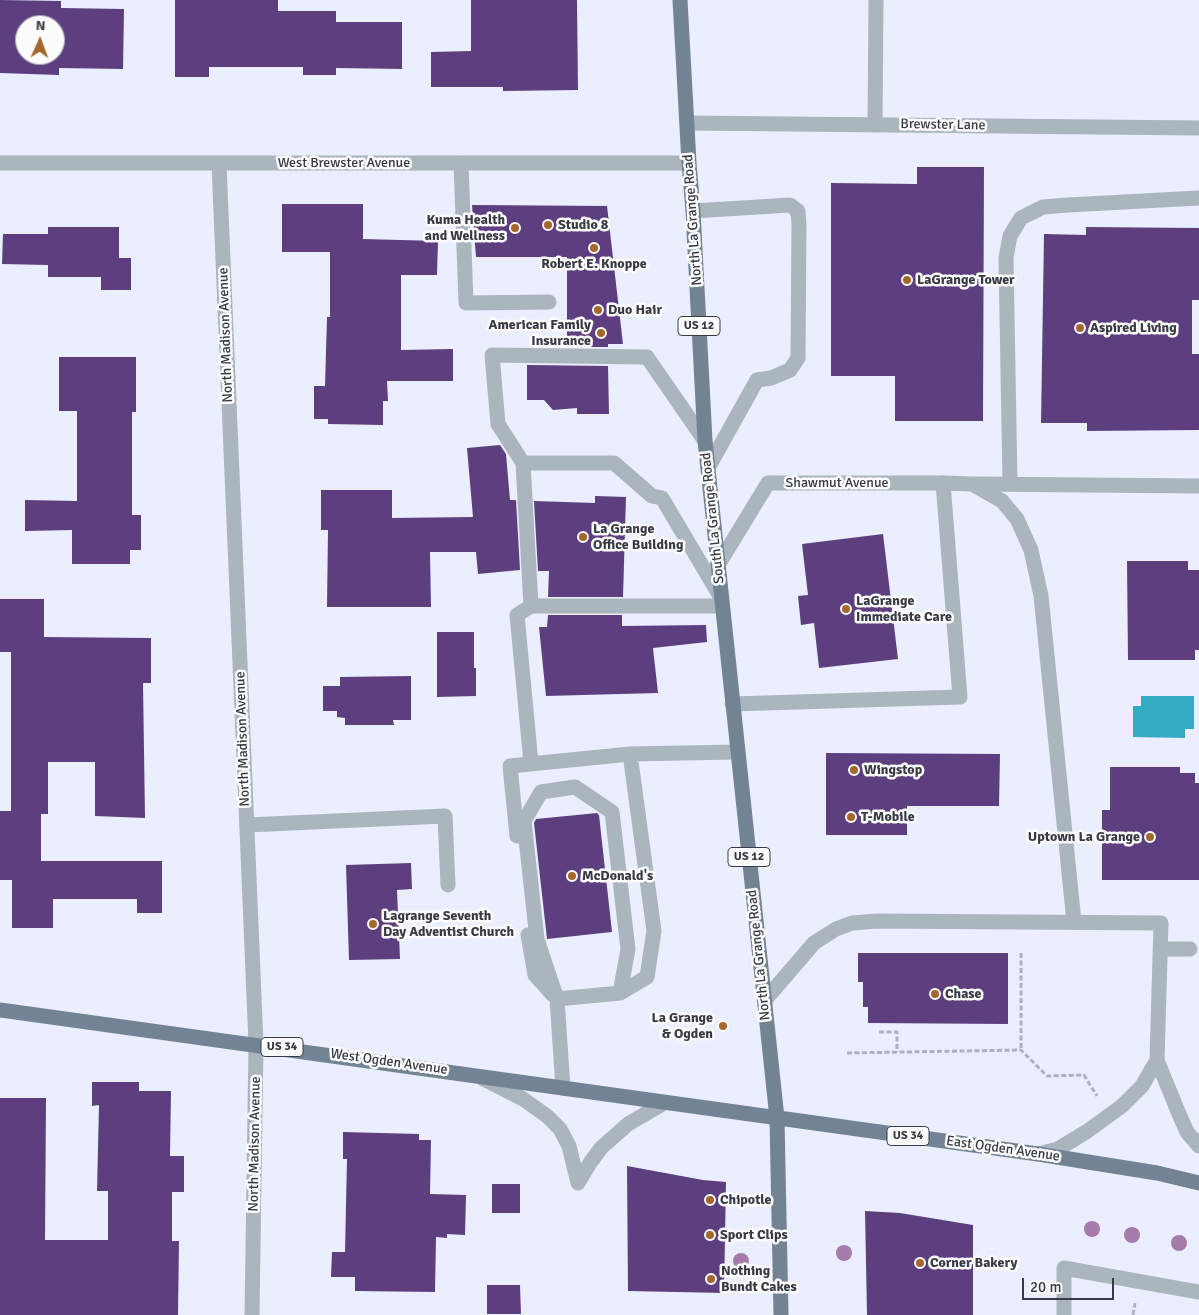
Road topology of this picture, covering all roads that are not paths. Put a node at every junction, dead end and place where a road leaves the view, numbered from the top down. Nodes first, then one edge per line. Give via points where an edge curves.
1 (680, 0) edge
2 (876, 0) edge
3 (686, 123) junction
4 (875, 125) junction
5 (1199, 128) edge
6 (689, 162) junction
7 (0, 163) edge
8 (461, 163) junction
9 (219, 164) junction
10 (1199, 198) edge
11 (694, 211) junction
12 (549, 302) dead end
13 (705, 441) junction
14 (523, 463) junction
15 (708, 468) junction
16 (943, 483) junction
17 (972, 484) junction
18 (1010, 484) junction
19 (1199, 486) edge
20 (718, 565) junction
21 (721, 601) junction
22 (531, 606) junction
23 (732, 704) junction
24 (737, 752) junction
25 (630, 754) junction
26 (530, 763) junction
27 (247, 825) junction
28 (448, 885) dead end
29 (1074, 922) junction
30 (1161, 949) junction
31 (1190, 949) dead end
32 (620, 993) junction
33 (557, 999) junction
34 (764, 1000) junction
35 (0, 1010) edge
36 (256, 1044) junction
37 (1157, 1060) junction
38 (475, 1074) junction
39 (563, 1088) junction
40 (664, 1102) junction
41 (777, 1118) junction
42 (1199, 1146) edge
43 (1038, 1154) junction
44 (1199, 1183) edge
45 (1199, 1292) edge
46 (252, 1315) edge
47 (781, 1315) edge
48 (1064, 1315) edge

1 - 3 main road, North La Grange Road / US 12
2 - 4 street
3 - 4 street, Brewster Lane
3 - 6 main road, North La Grange Road / US 12
4 - 5 street, Brewster Lane
6 - 8 street, West Brewster Avenue
6 - 11 main road, North La Grange Road / US 12
7 - 9 street, West Brewster Avenue
8 - 9 street, West Brewster Avenue
8 - 12 street via 466,302
9 - 27 street, North Madison Avenue
10 - 18 street via 1051,206 1021,218 1010,236 1006,258
11 - 13 main road, North La Grange Road / US 12
11 - 15 street via 790,205 798,211 799,224 798,358 790,370 757,380
13 - 14 street via 647,357 492,356 498,424
13 - 15 main road, South La Grange Road / US 12
14 - 21 street via 614,463 652,496 662,498
14 - 22 street
15 - 20 main road, South La Grange Road / US 12
16 - 17 street
16 - 20 street, Shawmut Avenue via 768,482
16 - 23 street via 960,697
17 - 18 street
17 - 29 street via 1002,501 1017,519 1031,550 1041,596
18 - 19 street
20 - 21 main road, South La Grange Road / US 12
21 - 22 street
21 - 23 main road, North La Grange Road / US 12
22 - 26 street via 517,615
23 - 24 main road, North La Grange Road / US 12
24 - 25 street
24 - 34 main road, North La Grange Road / US 12
25 - 26 street
25 - 32 street via 654,931 648,977
26 - 33 street via 510,766 529,942 535,975
27 - 28 street via 445,816
27 - 36 street, North Madison Avenue
29 - 30 street via 1161,923
29 - 34 street via 852,923 814,944
30 - 31 street
30 - 37 street
32 - 33 street
32 - 33 street via 628,949 612,812 575,787 542,792 524,820 537,939
33 - 39 street
34 - 41 main road, North La Grange Road / US 12
35 - 36 main road, West Ogden Avenue / US 34
36 - 38 main road, West Ogden Avenue / US 34
36 - 46 street, North Madison Avenue
37 - 42 street via 1178,1114
37 - 43 street via 1142,1086 1122,1106 1058,1149
38 - 39 main road, West Ogden Avenue / US 34
38 - 40 street via 523,1099 560,1129 569,1146 578,1183 601,1148 628,1124
39 - 40 main road, West Ogden Avenue / US 34
40 - 41 main road, West Ogden Avenue / US 34
41 - 43 main road, East Ogden Avenue / US 34
41 - 47 main road, North La Grange Road / US 12
43 - 44 main road, East Ogden Avenue / US 34
45 - 48 street via 1064,1268

